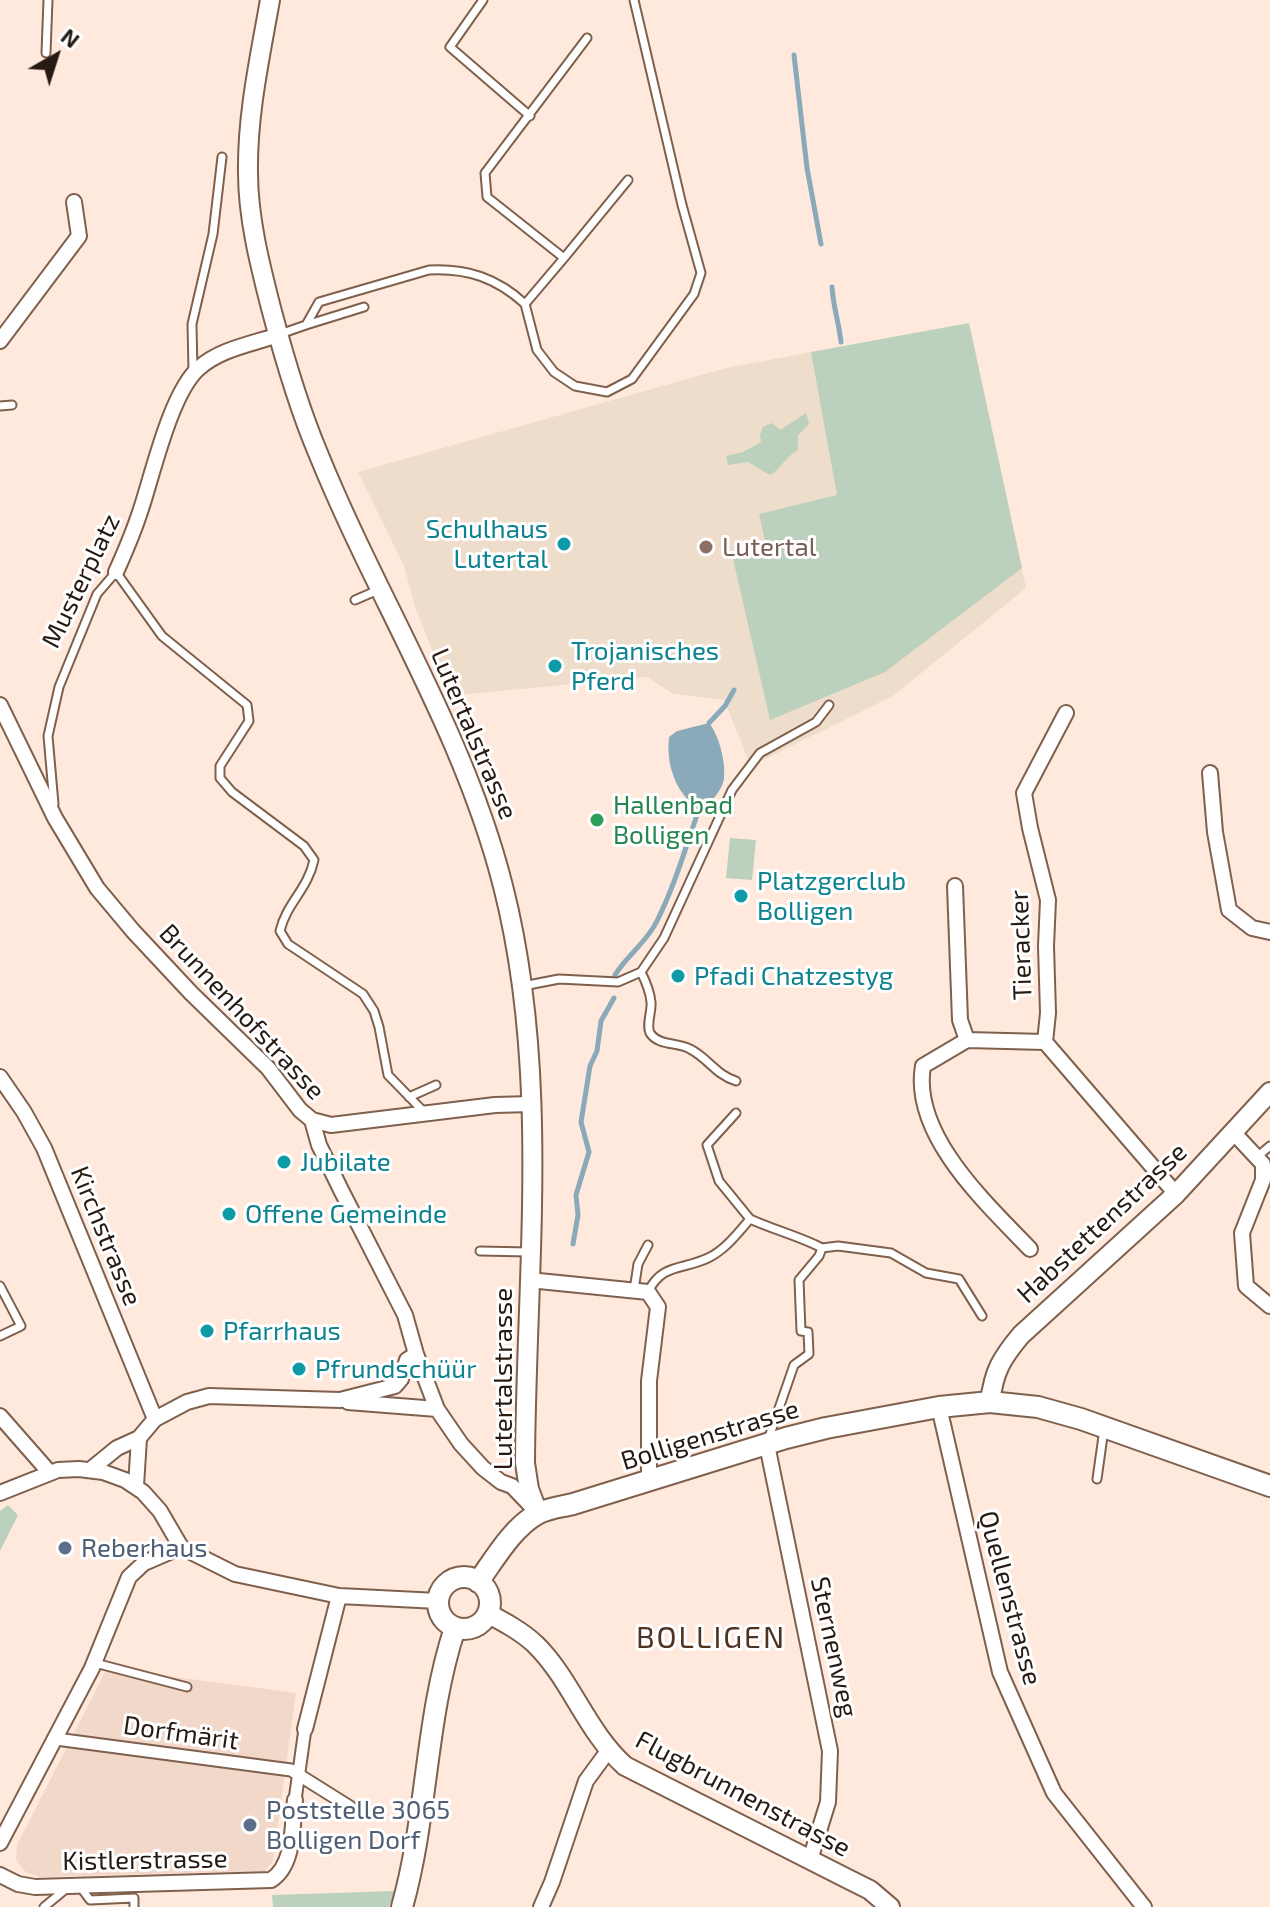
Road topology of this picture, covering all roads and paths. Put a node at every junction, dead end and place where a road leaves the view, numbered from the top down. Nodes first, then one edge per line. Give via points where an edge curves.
1 (48, 0) edge
2 (270, 0) edge
3 (483, 0) edge
4 (634, 0) edge
5 (587, 38) dead end
6 (46, 53) dead end
7 (530, 116) junction
8 (222, 157) dead end
9 (628, 180) dead end
10 (74, 202) dead end
11 (564, 258) junction
12 (525, 304) junction
13 (364, 307) dead end
14 (306, 325) junction
15 (278, 335) junction
16 (0, 341) edge
17 (193, 373) junction
18 (12, 405) dead end
19 (0, 406) edge
20 (116, 572) junction
21 (381, 589) junction
22 (355, 600) dead end
23 (0, 705) edge
24 (829, 705) dead end
25 (1066, 713) dead end
26 (1210, 773) dead end
27 (55, 818) junction
28 (955, 886) dead end
29 (1270, 932) edge
30 (641, 972) junction
31 (523, 986) junction
32 (967, 1040) junction
33 (1045, 1042) junction
34 (0, 1077) edge
35 (736, 1081) dead end
36 (436, 1085) dead end
37 (1270, 1092) edge
38 (409, 1097) junction
39 (531, 1104) junction
40 (425, 1113) junction
41 (736, 1113) dead end
42 (312, 1120) junction
43 (1233, 1132) junction
44 (1264, 1151) edge
45 (1176, 1194) junction
46 (750, 1219) junction
47 (648, 1245) dead end
48 (822, 1248) junction
49 (1030, 1249) dead end
50 (480, 1251) dead end
51 (529, 1252) junction
52 (529, 1280) junction
53 (0, 1286) edge
54 (641, 1291) junction
55 (1270, 1306) edge
56 (982, 1316) dead end
57 (0, 1336) edge
58 (416, 1354) junction
59 (340, 1400) junction
60 (990, 1402) junction
61 (939, 1407) junction
62 (437, 1409) junction
63 (0, 1416) edge
64 (155, 1419) junction
65 (1104, 1427) junction
66 (139, 1438) junction
67 (767, 1445) junction
68 (90, 1470) junction
69 (50, 1473) junction
70 (1097, 1479) dead end
71 (649, 1480) junction
72 (136, 1486) junction
73 (1270, 1486) edge
74 (0, 1493) edge
75 (538, 1513) junction
76 (181, 1547) junction
77 (478, 1582) junction
78 (339, 1596) junction
79 (438, 1601) junction
80 (487, 1613) junction
81 (455, 1628) junction
82 (95, 1663) junction
83 (187, 1687) dead end
84 (305, 1729) joint
85 (56, 1739) junction
86 (608, 1751) junction
87 (299, 1775) junction
88 (295, 1800) joint
89 (350, 1807) dead end
90 (0, 1843) edge
91 (810, 1860) junction
92 (0, 1875) edge
93 (74, 1886) junction
94 (44, 1907) edge
95 (134, 1907) edge
96 (402, 1907) edge
97 (541, 1907) edge
98 (890, 1907) edge
99 (1144, 1907) edge

1 - 6 lane
2 - 15 street, Lutertalstrasse via 253,100 248,177 260,265
3 - 7 lane via 450,47
4 - 12 lane via 701,273 694,294 632,379 607,392 575,386 554,372 537,350
5 - 7 lane
7 - 11 lane via 485,173 487,197
8 - 17 lane, Musterplatz via 213,234 192,324
9 - 11 lane
10 - 16 street via 79,236
11 - 12 lane
12 - 14 lane via 479,275 429,270 319,302
13 - 14 lane
14 - 15 lane
15 - 17 street via 216,356
15 - 21 street, Lutertalstrasse via 318,455
17 - 20 street, Musterplatz via 175,406
18 - 19 lane
20 - 27 lane, Musterplatz via 97,594 62,677 50,723
20 - 38 lane via 162,636 247,705 249,721 220,766 220,778 314,860 310,878 283,917 280,931 288,944 363,994 379,1027 388,1075
21 - 22 lane
21 - 31 street, Lutertalstrasse via 478,805 503,884
23 - 27 street, Brunnenhofstrasse
24 - 30 lane via 816,722 760,753 745,770 664,938
25 - 33 street, Tieracker via 1024,793 1048,900
26 - 29 street via 1229,910 1252,928
27 - 42 street, Brunnenhofstrasse via 113,909
28 - 32 street via 960,1020
30 - 31 lane via 618,982 559,979
30 - 35 lane via 652,1003 650,1032 692,1049 722,1076
31 - 39 street, Lutertalstrasse
32 - 33 street
32 - 49 street via 923,1066 920,1084 933,1126 961,1176
33 - 45 street
34 - 64 street, Kirchstrasse via 44,1148
36 - 38 lane
37 - 43 street, Habstettenstrasse
38 - 40 lane
39 - 40 street
39 - 51 street, Lutertalstrasse
40 - 42 street via 331,1125
41 - 46 lane via 707,1145 719,1181
42 - 58 street, Brunnenhofstrasse via 319,1145 405,1315
43 - 44 street
43 - 45 street, Habstettenstrasse
44 - 55 street via 1265,1172 1242,1233 1246,1286
45 - 60 street, Habstettenstrasse via 1021,1335 1000,1360
46 - 48 lane
46 - 54 lane via 707,1259 664,1272
47 - 54 lane via 638,1264
48 - 56 lane via 891,1253 926,1273 959,1279
48 - 67 lane via 799,1280 801,1331 808,1332 809,1354 794,1365
50 - 51 lane
51 - 52 street, Lutertalstrasse
52 - 54 street
52 - 75 street, Lutertalstrasse via 525,1463
53 - 57 lane via 21,1326
54 - 71 street via 658,1307 649,1381
58 - 59 street via 407,1360 395,1386
58 - 62 street, Brunnenhofstrasse
59 - 62 street
59 - 64 street via 209,1396
60 - 61 main road, Bolligenstrasse
60 - 65 main road, Bolligenstrasse via 1038,1407
61 - 67 main road, Bolligenstrasse
61 - 99 street, Quellenstrasse via 1000,1672 1054,1793
62 - 75 street, Brunnenhofstrasse via 483,1468 512,1486
63 - 69 street
64 - 66 street
65 - 70 lane
65 - 73 main road, Bolligenstrasse
66 - 68 street
66 - 72 street
67 - 71 main road, Bolligenstrasse
67 - 91 street, Sternenweg via 830,1751 828,1802
68 - 69 street
68 - 72 street
69 - 74 street
71 - 75 main road, Bolligenstrasse
72 - 76 street via 160,1511
75 - 77 main road, Bolligenstrasse
76 - 78 street via 250,1578
76 - 82 street via 133,1571
77 - 79 main road via 449,1582
77 - 80 main road via 487,1592
78 - 79 street
78 - 84 street
79 - 81 main road via 444,1620
80 - 81 main road via 475,1627
80 - 86 street, Flugbrunnenstrasse via 536,1645
81 - 96 main road via 440,1679 415,1862
82 - 83 lane
82 - 85 street
84 - 87 street
85 - 87 street, Dorfmärit
85 - 90 street
86 - 91 street, Flugbrunnenstrasse via 638,1774
86 - 97 street via 586,1781
87 - 88 street
87 - 89 street, Dorfmärit
88 - 93 street, Kistlerstrasse via 286,1863 276,1877
91 - 98 street, Flugbrunnenstrasse via 870,1890
92 - 93 street, Kistlerstrasse via 35,1887
93 - 94 lane
93 - 95 lane via 90,1900 134,1898

